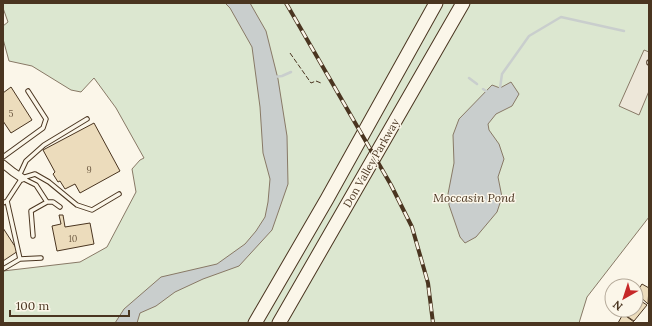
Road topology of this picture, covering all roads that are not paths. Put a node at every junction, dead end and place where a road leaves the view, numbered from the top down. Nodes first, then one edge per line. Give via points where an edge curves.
1 (436, 3) edge
2 (463, 3) edge
3 (28, 90) dead end
4 (87, 119) dead end
5 (3, 157) edge
6 (3, 164) edge
7 (21, 177) junction
8 (119, 194) dead end
9 (7, 201) junction
10 (47, 202) junction
11 (3, 204) edge
12 (60, 207) dead end
13 (33, 236) dead end
14 (41, 258) dead end
15 (20, 259) junction
16 (3, 269) edge
17 (254, 323) edge
18 (279, 323) edge

1 - 17 highway, Don Valley Parkway via 327,199
2 - 18 highway, Don Valley Parkway
3 - 5 lane via 46,119 43,128
4 - 7 lane via 44,146 26,161
6 - 7 street
7 - 8 lane via 35,174 77,205 92,210
7 - 9 lane
7 - 10 lane via 36,185
9 - 11 lane
9 - 15 lane
10 - 12 lane via 53,202
10 - 13 lane via 31,211
14 - 15 lane
15 - 16 lane

